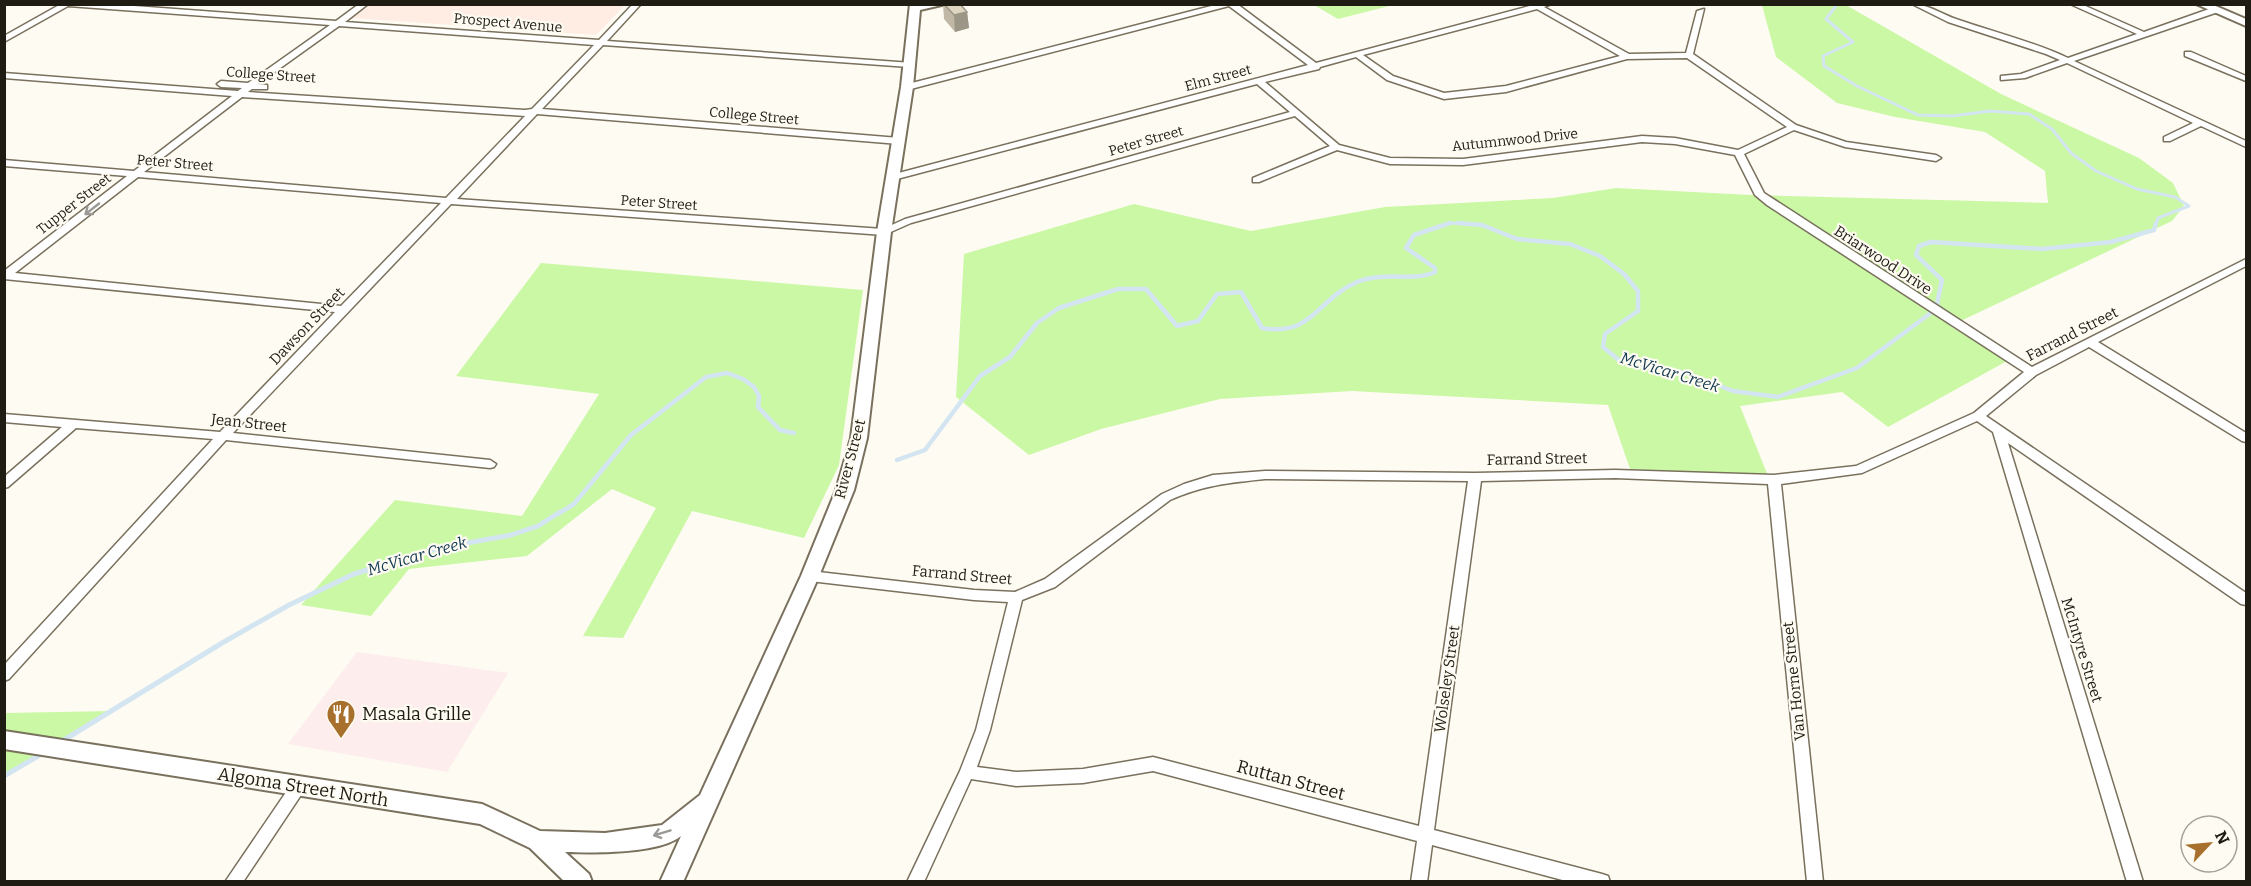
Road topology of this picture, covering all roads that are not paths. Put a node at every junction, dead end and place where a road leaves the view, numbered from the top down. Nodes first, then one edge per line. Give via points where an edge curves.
1 (67, 4) edge
2 (365, 4) edge
3 (638, 4) edge
4 (941, 4) edge
5 (1231, 4) edge
6 (1548, 4) edge
7 (1915, 4) edge
8 (2073, 4) edge
9 (2201, 4) edge
10 (915, 6) edge
11 (1538, 7) junction
12 (2215, 10) junction
13 (1701, 11) dead end
14 (339, 22) junction
15 (2247, 23) edge
16 (2143, 34) junction
17 (4, 40) edge
18 (598, 44) junction
19 (1689, 54) junction
20 (2188, 54) dead end
21 (1359, 56) junction
22 (1627, 57) junction
23 (2068, 61) junction
24 (909, 65) junction
25 (4, 67) edge
26 (1316, 67) junction
27 (4, 75) edge
28 (2004, 78) dead end
29 (2247, 79) edge
30 (161, 80) junction
31 (1258, 81) junction
32 (250, 86) junction
33 (150, 87) junction
34 (907, 87) junction
35 (240, 94) junction
36 (535, 111) junction
37 (1296, 113) junction
38 (2200, 123) junction
39 (1793, 127) junction
40 (2167, 139) dead end
41 (899, 141) junction
42 (2247, 144) edge
43 (1336, 147) junction
44 (1739, 153) junction
45 (1936, 158) dead end
46 (4, 163) edge
47 (138, 174) junction
48 (894, 177) junction
49 (1256, 180) dead end
50 (449, 201) junction
51 (884, 232) junction
52 (2247, 262) edge
53 (5, 276) edge
54 (345, 310) junction
55 (2091, 343) junction
56 (2032, 372) junction
57 (1978, 416) junction
58 (4, 418) edge
59 (72, 425) junction
60 (1998, 429) junction
61 (223, 436) junction
62 (2247, 438) edge
63 (490, 464) dead end
64 (1476, 477) junction
65 (1774, 480) junction
66 (4, 484) edge
67 (810, 576) junction
68 (1016, 597) junction
69 (2247, 600) edge
70 (4, 675) edge
71 (7, 741) edge
72 (967, 772) junction
73 (298, 787) junction
74 (709, 800) junction
75 (1426, 836) junction
76 (538, 841) junction
77 (233, 882) edge
78 (581, 882) edge
79 (671, 882) edge
80 (915, 882) edge
81 (1419, 882) edge
82 (1602, 882) edge
83 (1815, 882) edge
84 (2135, 882) edge

1 - 14 street, Prospect Avenue
1 - 17 street
2 - 14 street, Tupper Street
3 - 18 street, Dawson Street
4 - 10 main road
5 - 26 street
5 - 34 street
6 - 11 street, Elm Street
7 - 23 street
8 - 16 street
9 - 12 main road
10 - 24 main road, River Street
11 - 21 street, Elm Street
11 - 22 street
12 - 15 main road
12 - 16 street
13 - 19 street
14 - 18 street, Prospect Avenue
14 - 32 street, Tupper Street
16 - 23 street
18 - 24 street, Prospect Avenue
18 - 36 street, Dawson Street
19 - 22 street
19 - 39 street
20 - 29 street
21 - 22 street via 1390,78 1444,96 1506,89
21 - 26 street, Elm Street
23 - 28 street
23 - 38 street
24 - 34 main road, River Street
25 - 30 street, College Street
26 - 31 street, Elm Street
27 - 33 street, College Street
30 - 32 street, College Street
30 - 33 street
31 - 37 street, Autumnwood Drive
31 - 48 street, Elm Street
32 - 35 street, Tupper Street
32 - 36 street, College Street
33 - 35 street, College Street
34 - 41 main road, River Street
35 - 36 street, College Street
35 - 47 street, Tupper Street
36 - 41 street, College Street
36 - 50 street, Dawson Street
37 - 43 street, Autumnwood Drive
37 - 51 street, Peter Street via 908,221
38 - 40 street
38 - 42 street
39 - 44 street
39 - 45 street via 1845,144
41 - 48 main road, River Street
43 - 44 street, Autumnwood Drive via 1390,161 1463,162 1642,139
43 - 49 street
44 - 56 street, Briarwood Drive via 1765,199
46 - 47 street, Peter Street
47 - 50 street, Peter Street
47 -> 53 street, Tupper Street
48 - 51 main road, River Street
50 - 51 street, Peter Street
50 - 54 street, Dawson Street
51 - 67 main road, River Street via 860,438
52 - 55 street, Farrand Street
53 - 54 street
54 - 61 street, Dawson Street
55 - 56 street, Farrand Street
55 - 62 street
56 - 57 street, Farrand Street
57 - 60 street
57 - 65 street, Farrand Street via 1858,470
58 - 59 street, Jean Street
59 - 61 street, Jean Street
59 - 66 street
60 - 69 street
60 - 84 street, McIntyre Street
61 - 63 street, Jean Street
61 - 70 street, Dawson Street
64 - 65 street, Farrand Street via 1615,474
64 - 68 street, Farrand Street via 1265,475 1213,480 1166,497 1050,583
64 - 75 street, Wolseley Street
65 - 83 street, Van Horne Street
67 - 68 street, Farrand Street
67 - 74 main road, River Street
68 - 72 street via 983,730
71 - 73 main road, Algoma Street North
72 - 75 street, Ruttan Street via 1016,779 1083,776 1153,764
72 - 80 street
73 - 76 main road, Algoma Street North via 482,814
73 - 77 street
74 -> 76 main road via 667,834 605,843
74 - 79 main road, River Street
75 - 81 street, Wolseley Street
75 - 82 street, Ruttan Street
76 - 78 main road, Algoma Street North

